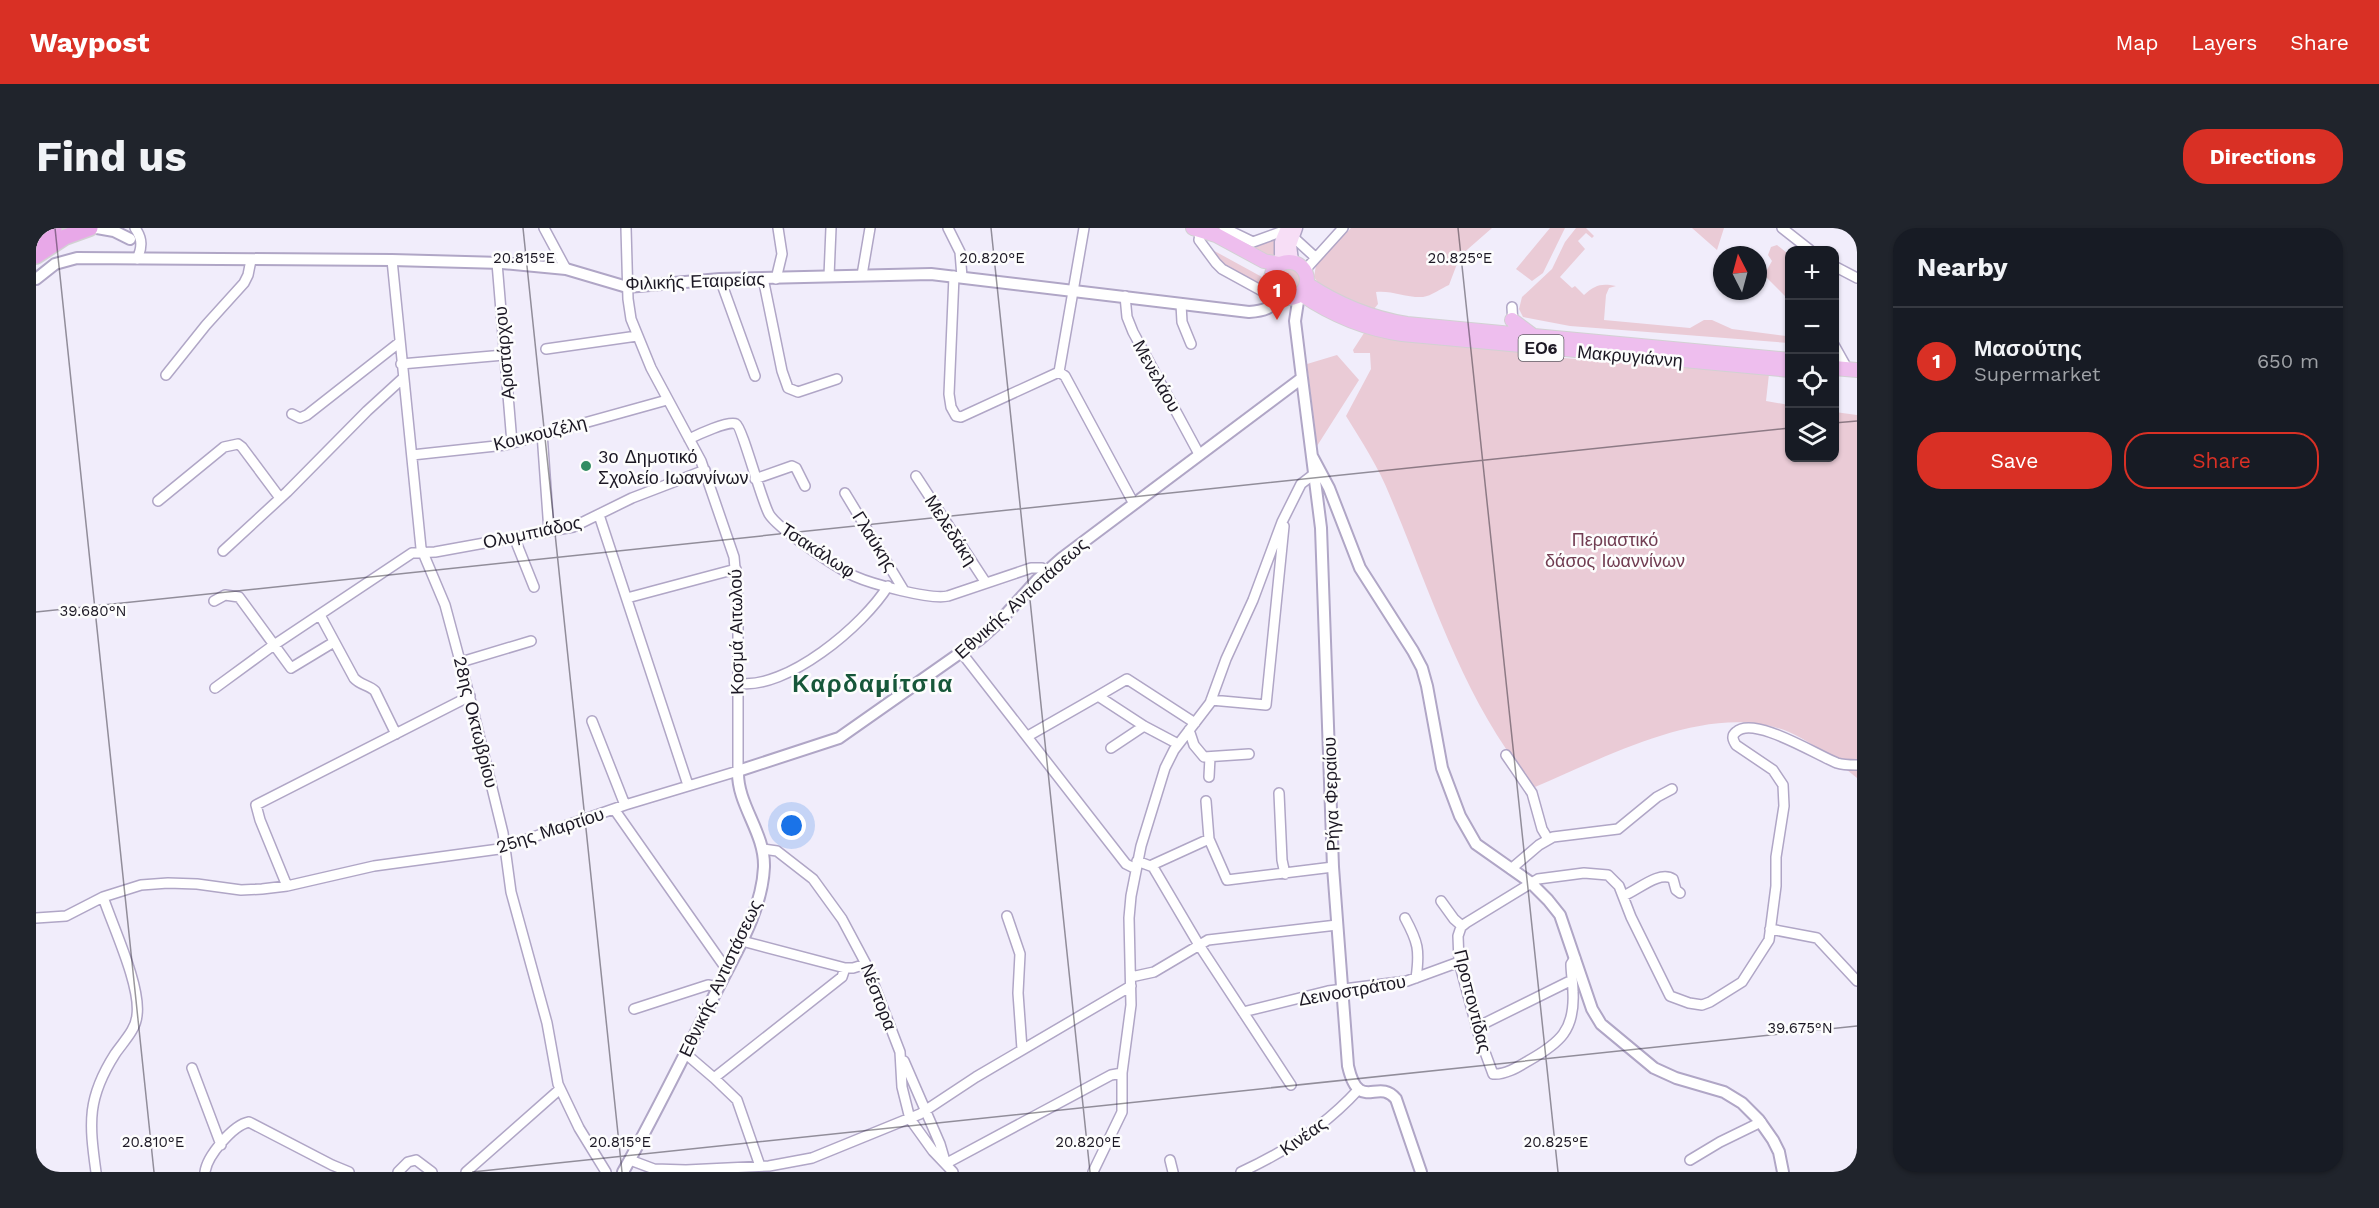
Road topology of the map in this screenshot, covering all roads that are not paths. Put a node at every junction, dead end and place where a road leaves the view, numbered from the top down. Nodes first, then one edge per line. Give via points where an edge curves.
1 (54, 228) edge
2 (90, 228) edge
3 (97, 228) edge
4 (123, 228) edge
5 (135, 228) edge
6 (544, 228) edge
7 (626, 228) edge
8 (778, 228) edge
9 (831, 228) edge
10 (870, 228) edge
11 (948, 228) edge
12 (1084, 228) edge
13 (1224, 228) edge
14 (1343, 228) edge
15 (1782, 228) edge
16 (1198, 229) edge
17 (1290, 230) edge
18 (130, 239) junction
19 (1805, 246) edge
20 (36, 254) edge
21 (1315, 257) junction
22 (136, 259) junction
23 (250, 260) junction
24 (392, 260) junction
25 (497, 263) junction
26 (1284, 263) junction
27 (566, 269) junction
28 (1839, 271) edge
29 (862, 275) junction
30 (829, 276) junction
31 (958, 276) junction
32 (763, 278) junction
33 (1857, 278) edge
34 (36, 279) edge
35 (720, 279) junction
36 (776, 279) junction
37 (1303, 286) junction
38 (627, 287) junction
39 (1074, 290) junction
40 (1276, 291) junction
41 (1125, 296) junction
42 (1181, 304) junction
43 (1510, 311) junction
44 (1295, 321) junction
45 (637, 336) junction
46 (1536, 337) junction
47 (1508, 339) junction
48 (400, 342) junction
49 (1191, 344) dead end
50 (546, 349) dead end
51 (1837, 354) edge
52 (504, 355) junction
53 (1785, 360) edge
54 (401, 364) junction
55 (1785, 369) edge
56 (1842, 369) edge
57 (1059, 372) junction
58 (166, 375) dead end
59 (755, 376) dead end
60 (1302, 378) junction
61 (402, 379) junction
62 (837, 379) dead end
63 (667, 400) junction
64 (291, 414) dead end
65 (542, 434) junction
66 (688, 439) junction
67 (512, 443) junction
68 (1199, 454) junction
69 (412, 455) junction
70 (1312, 456) junction
71 (705, 470) junction
72 (1314, 474) junction
73 (916, 477) dead end
74 (755, 479) junction
75 (805, 486) dead end
76 (845, 493) dead end
77 (280, 498) junction
78 (158, 501) dead end
79 (1134, 504) junction
80 (599, 515) junction
81 (1282, 522) junction
82 (549, 531) junction
83 (514, 537) junction
84 (223, 551) dead end
85 (422, 551) junction
86 (736, 568) junction
87 (1046, 571) junction
88 (986, 583) junction
89 (888, 586) junction
90 (534, 587) dead end
91 (903, 589) junction
92 (627, 598) junction
93 (214, 601) dead end
94 (320, 615) junction
95 (531, 640) dead end
96 (334, 642) junction
97 (273, 645) junction
98 (962, 652) junction
99 (461, 662) junction
100 (738, 683) junction
101 (215, 688) dead end
102 (470, 696) junction
103 (1098, 696) junction
104 (1211, 700) junction
105 (592, 721) dead end
106 (1144, 726) junction
107 (1192, 727) junction
108 (396, 734) junction
109 (1028, 736) junction
110 (1178, 744) junction
111 (1111, 748) dead end
112 (1249, 754) dead end
113 (1506, 755) dead end
114 (1210, 757) junction
115 (1856, 765) edge
116 (738, 771) junction
117 (1209, 777) dead end
118 (688, 785) junction
119 (1672, 789) dead end
120 (1279, 793) dead end
121 (1206, 801) dead end
122 (625, 805) junction
123 (614, 809) junction
124 (1209, 839) junction
125 (1548, 839) junction
126 (505, 847) junction
127 (763, 849) junction
128 (1137, 865) junction
129 (1152, 865) junction
130 (1334, 867) junction
131 (1511, 869) junction
132 (1285, 874) junction
133 (1530, 882) junction
134 (287, 886) junction
135 (1680, 893) dead end
136 (1623, 896) junction
137 (103, 897) junction
138 (1441, 901) dead end
139 (1007, 916) dead end
140 (36, 918) edge
141 (1405, 918) dead end
142 (1337, 925) junction
143 (1462, 927) junction
144 (1770, 929) junction
145 (742, 941) junction
146 (1199, 945) junction
147 (1575, 958) junction
148 (1459, 962) junction
149 (866, 964) junction
150 (845, 968) junction
151 (727, 970) junction
152 (1416, 978) junction
153 (1572, 980) junction
154 (1857, 981) edge
155 (1131, 982) junction
156 (719, 987) junction
157 (1343, 989) junction
158 (634, 1009) dead end
159 (1243, 1012) junction
160 (1477, 1027) junction
161 (1022, 1049) junction
162 (900, 1052) junction
163 (686, 1054) junction
164 (192, 1068) dead end
165 (1122, 1073) junction
166 (714, 1077) junction
167 (1291, 1085) dead end
168 (560, 1089) junction
169 (1358, 1090) junction
170 (925, 1111) junction
171 (910, 1119) junction
172 (1761, 1122) junction
173 (221, 1144) junction
174 (630, 1160) junction
175 (1170, 1160) dead end
176 (1690, 1160) dead end
177 (946, 1162) junction
178 (760, 1166) junction
179 (794, 1167) edge
180 (96, 1172) edge
181 (205, 1172) edge
182 (349, 1172) edge
183 (399, 1172) edge
184 (432, 1172) edge
185 (466, 1172) edge
186 (606, 1172) edge
187 (623, 1172) edge
188 (953, 1172) edge
189 (1093, 1172) edge
190 (1173, 1172) edge
191 (1241, 1172) edge
192 (1420, 1172) edge
193 (1783, 1172) edge

1 - 20 highway
2 - 20 highway
3 - 18 street
4 - 18 street
5 - 22 street via 141,237
6 - 27 street
7 - 38 street, Κοσμά Αιτωλού
8 - 36 street via 782,254
9 - 30 street
10 - 29 street
11 - 31 street via 960,252
12 - 39 street
13 - 17 street via 1253,242
14 - 21 street
15 - 19 street
16 - 26 main road, ΕΟ6 via 1264,261
16 - 40 main road, ΕΟ6 via 1261,269
17 - 21 street
17 - 26 main road
18 - 22 street
21 - 37 street
22 - 23 street, Φιλικής Εταιρείας
22 - 34 street, Φιλικής Εταιρείας via 65,260
23 - 24 street, Φιλικής Εταιρείας
23 - 58 street via 244,283
24 - 25 street, Φιλικής Εταιρείας
24 - 48 street, 28ης Οκτωβρίου
25 - 27 street, Φιλικής Εταιρείας
25 - 52 street, Αριστάρχου
26 - 37 main road, ΕΟ6 via 1299,264
26 - 40 main road via 1273,270
27 - 38 street, Φιλικής Εταιρείας
28 - 33 street
29 - 30 street, Φιλικής Εταιρείας
29 - 31 street, Φιλικής Εταιρείας
30 - 36 street, Φιλικής Εταιρείας
31 - 39 street, Φιλικής Εταιρείας
31 - 57 street via 949,383 951,407 956,416 971,414
32 - 35 street, Φιλικής Εταιρείας
32 - 36 street, Φιλικής Εταιρείας
32 - 62 street via 788,388 798,392
35 - 38 street, Φιλικής Εταιρείας
35 - 59 street
37 - 40 main road via 1291,298
37 - 44 street
37 - 47 main road, Μακρυγιάννη / ΕΟ6 via 1353,310 1385,320
38 - 45 street, Κοσμά Αιτωλού
39 - 41 street, Φιλικής Εταιρείας
39 - 57 street
40 - 42 street, Φιλικής Εταιρείας via 1273,305 1258,311
40 - 44 street
41 - 42 street, Φιλικής Εταιρείας
41 - 68 street, Μενελάου via 1133,332
42 - 49 street via 1182,322
43 - 46 main road via 1523,329
43 - 47 street
43 - 47 street
44 - 60 street
45 - 50 street
45 - 63 street, Κοσμά Αιτωλού
46 - 47 main road, Μακρυγιάννη / ΕΟ6
46 - 53 main road, Μακρυγιάννη / ΕΟ6
47 - 55 main road, Μακρυγιάννη / ΕΟ6
48 - 54 street, 28ης Οκτωβρίου
48 - 64 street via 307,416
51 - 56 street
52 - 54 street
52 - 67 street, Αριστάρχου
54 - 61 street, 28ης Οκτωβρίου
57 - 79 street via 1065,376
60 - 68 street, Εθνικής Αντιστάσεως
60 - 70 street, Ρήγα Φεραίου
61 - 69 street, 28ης Οκτωβρίου
61 - 77 street
63 - 65 street, Κουκουζέλη
63 - 66 street, Κοσμά Αιτωλού
65 - 67 street, Κουκουζέλη
65 - 82 street
66 - 71 street, Κοσμά Αιτωλού
66 - 74 street, Τσακάλωφ via 736,424 743,434
67 - 69 street, Κουκουζέλη
68 - 79 street, Εθνικής Αντιστάσεως
69 - 85 street, 28ης Οκτωβρίου
70 - 72 street, Ρήγα Φεραίου
70 - 131 street via 1329,488 1360,568 1422,668 1440,763 1460,816 1476,844
71 - 80 street, Ολυμπιάδος
71 - 86 street, Κοσμά Αιτωλού
72 - 81 street via 1301,484
72 - 130 street, Ρήγα Φεραίου via 1325,591
73 - 88 street, Μελεδάκη
74 - 75 street via 792,466
74 - 89 street, Τσακάλωφ via 780,528 854,576
76 - 91 street, Γλαύκης
77 - 78 street via 242,447 232,443
77 - 84 street
79 - 87 street, Εθνικής Αντιστάσεως
80 - 82 street, Ολυμπιάδος via 573,527
80 - 92 street
81 - 104 street
81 - 104 street via 1266,705
82 - 83 street, Ολυμπιάδος
83 - 85 street, Ολυμπιάδος
83 - 90 street
85 - 94 street via 412,553
85 - 99 street, 28ης Οκτωβρίου via 445,605
86 - 92 street
86 - 100 street, Κοσμά Αιτωλού
87 - 88 street, Τσακάλωφ via 1031,568
87 - 98 street, Εθνικής Αντιστάσεως via 999,622
88 - 91 street, Τσακάλωφ via 937,597
89 - 91 street, Τσακάλωφ
89 - 100 street via 846,633 818,654 766,682
92 - 118 street
93 - 97 street via 225,595 239,597
94 - 96 street
94 - 97 street
95 - 99 street
96 - 97 street via 291,669
96 - 108 street via 359,684 375,691
97 - 101 street
98 - 109 street
98 - 116 street, Εθνικής Αντιστάσεως via 839,738
99 - 102 street, 28ης Οκτωβρίου
100 - 116 street, Κοσμά Αιτωλού
102 - 108 street
102 - 126 street, 28ης Οκτωβρίου
103 - 106 street
103 - 107 street via 1127,679
103 - 109 street
104 - 107 street
105 - 122 street
106 - 110 street
106 - 111 street
107 - 110 street
107 - 114 street via 1195,747 1204,757
108 - 134 street via 256,805
109 - 128 street via 1126,864
110 - 128 street via 1165,768
112 - 114 street
113 - 125 street via 1532,793
114 - 117 street
115 - 144 street via 1839,764 1763,731 1748,728 1733,735 1736,745 1776,772 1783,785
116 - 118 street, 25ης Μαρτίου
116 - 127 street, Εθνικής Αντιστάσεως via 739,786
118 - 122 street, 25ης Μαρτίου
119 - 125 street via 1618,829
120 - 132 street
121 - 124 street
122 - 123 street, 25ης Μαρτίου
123 - 126 street, 25ης Μαρτίου
123 - 151 street
124 - 129 street
124 - 132 street via 1227,880
125 - 131 street
126 - 134 street, 25ης Μαρτίου via 374,866
126 - 168 street, 28ης Οκτωβρίου via 509,885 547,1023
127 - 145 street, Εθνικής Αντιστάσεως via 760,893
127 - 149 street, Νέστορα via 777,851 816,882
128 - 129 street
128 - 155 street via 1130,912
129 - 146 street
130 - 132 street
130 - 142 street, Ρήγα Φεραίου
131 - 133 street
133 - 136 street via 1600,873 1614,879
133 - 143 street
133 - 147 street via 1560,915
134 - 137 street, 25ης Μαρτίου via 241,890 168,883 141,885
135 - 136 street via 1673,879 1666,876
136 - 144 street via 1668,994 1689,1004 1710,1002 1742,982 1768,943
137 - 140 street, 25ης Μαρτίου via 66,916
137 - 180 street via 132,982 138,1014 99,1082 93,1101 90,1119
138 - 143 street
139 - 161 street via 1020,957
141 - 152 street via 1418,944
142 - 146 street via 1208,940
142 - 157 street, Ρήγα Φεραίου
143 - 148 street, Προποντίδας via 1458,936
144 - 154 street via 1817,938
145 - 150 street
145 - 151 street, Εθνικής Αντιστάσεως
146 - 155 street
146 - 159 street
147 - 153 street via 1571,962
147 - 172 street via 1594,1014 1609,1032 1654,1068 1730,1095
148 - 152 street, Δεινοστράτου
148 - 160 street, Προποντίδας
149 - 150 street
149 - 162 street, Νέστορα
150 - 166 street via 842,977
151 - 156 street, Εθνικής Αντιστάσεως
152 - 157 street, Δεινοστράτου
153 - 160 street
153 - 160 street, Προποντίδας via 1572,1009 1566,1033 1539,1055 1508,1071 1493,1074
155 - 161 street
155 - 165 street via 1130,1023
156 - 158 street via 708,985
156 - 163 street, Εθνικής Αντιστάσεως
157 - 159 street, Δεινοστράτου
157 - 169 street, Ρήγα Φεραίου via 1348,1066
159 - 167 street
161 - 170 street
162 - 170 street
162 - 171 street, Νέστορα via 902,1087
163 - 166 street
163 - 174 street, Εθνικής Αντιστάσεως
164 - 173 street
165 - 177 street via 1111,1075
165 - 189 street via 1121,1117
166 - 178 street via 740,1104
168 - 185 street
168 - 186 street, 28ης Οκτωβρίου
169 - 191 street, Κινέας via 1302,1138
169 - 192 street via 1387,1092 1396,1099
170 - 171 street
170 - 177 street
171 - 177 street, Νέστορα
171 - 179 street
172 - 176 street
172 - 193 street via 1776,1146
173 - 181 street via 208,1160
173 - 182 street via 241,1124 252,1122
174 - 178 street via 660,1170
174 - 187 street, Εθνικής Αντιστάσεως
175 - 190 street
177 - 188 street, Νέστορα
178 - 179 street
183 - 184 street via 408,1162 417,1160

